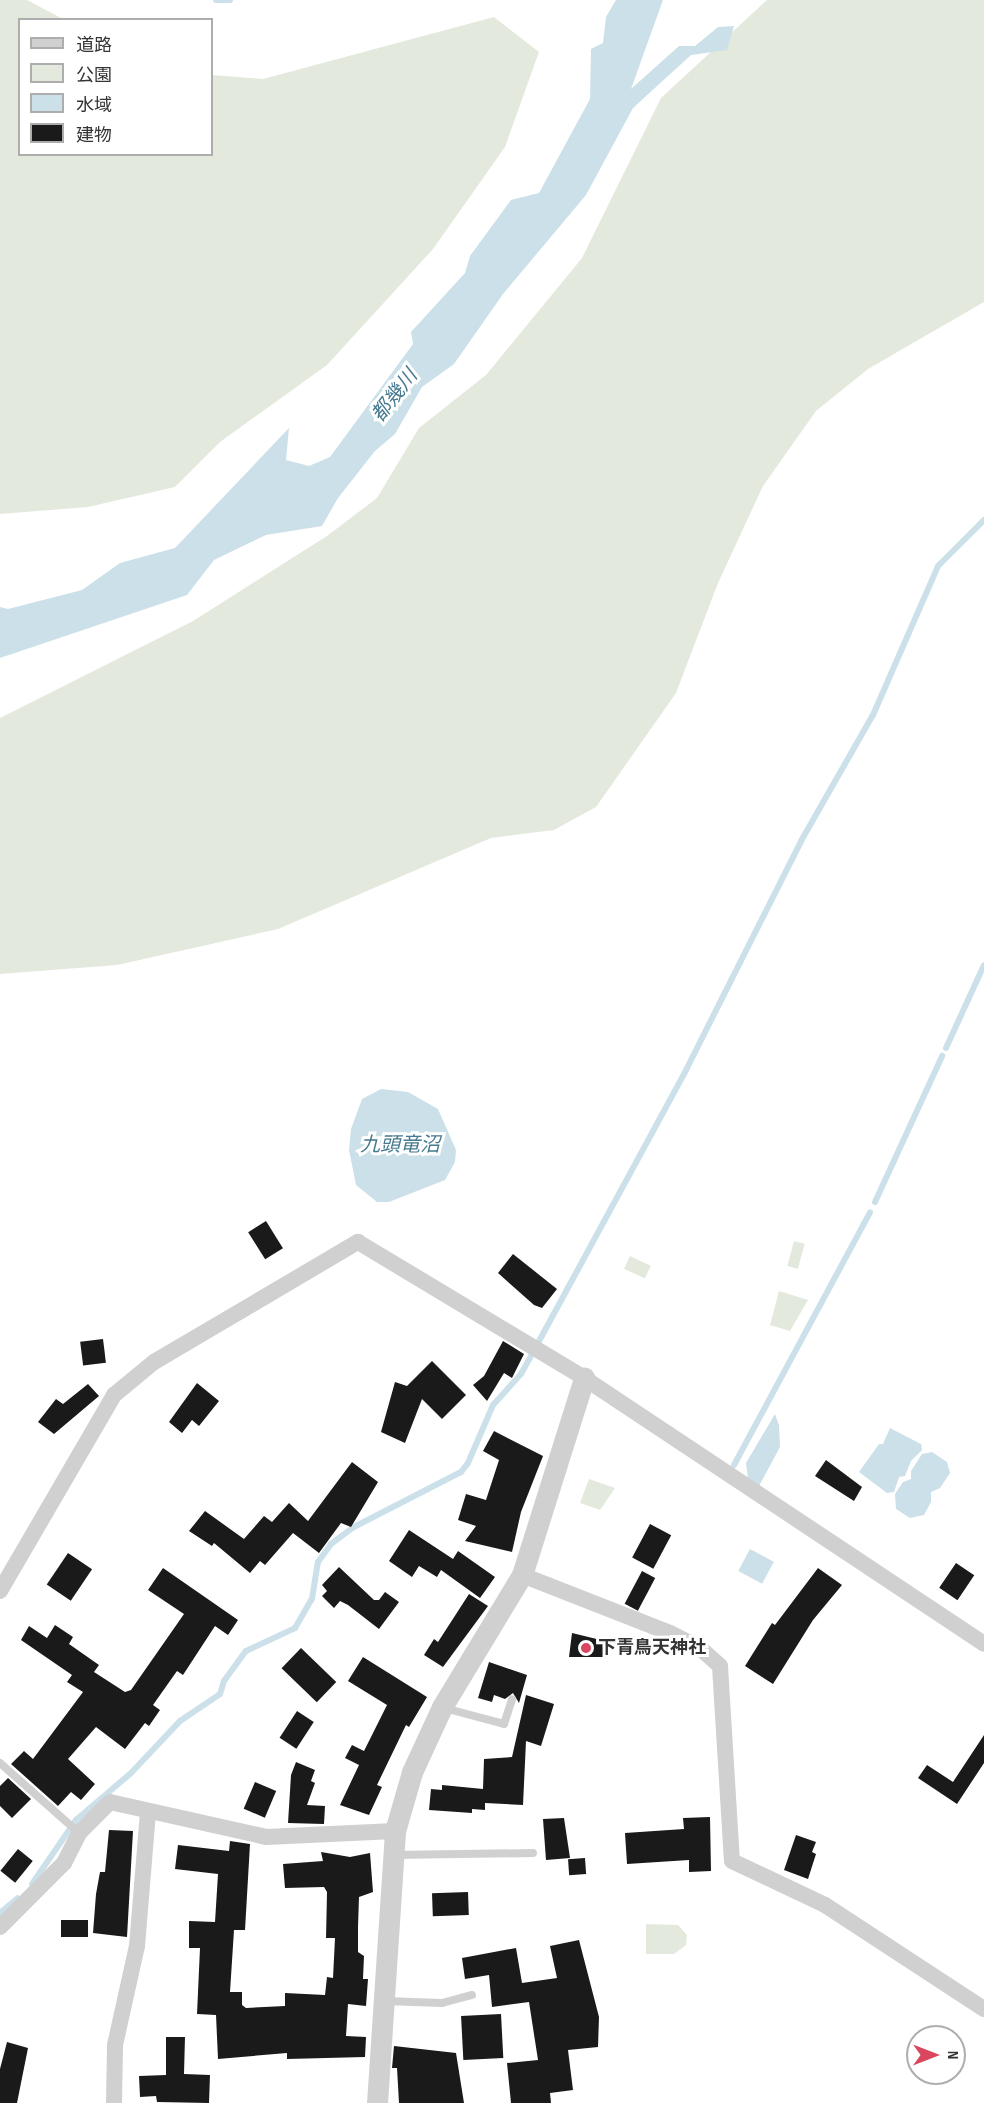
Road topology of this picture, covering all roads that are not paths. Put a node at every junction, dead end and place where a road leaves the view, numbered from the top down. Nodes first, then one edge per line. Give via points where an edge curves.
1 (584, 1378) junction
2 (522, 1575) junction
3 (0, 1591) edge
4 (984, 1644) edge
5 (512, 1699) dead end
6 (442, 1707) junction
7 (0, 1763) edge
8 (148, 1812) junction
9 (395, 1831) junction
10 (79, 1833) junction
11 (533, 1853) dead end
12 (392, 1855) junction
13 (0, 1927) edge
14 (472, 1995) dead end
15 (384, 2001) junction
16 (984, 2009) edge
17 (114, 2103) edge
18 (377, 2103) edge

1 - 2 street
1 - 3 street via 358,1242 154,1362 114,1395
1 - 4 street
2 - 6 street
2 - 16 street via 700,1647 720,1666 732,1861 825,1905
5 - 6 lane via 504,1724
6 - 9 street via 412,1772
7 - 10 lane
8 - 9 street via 266,1837
8 - 10 street via 110,1802
8 - 17 street via 136,1946 115,2045
9 - 12 street
10 - 13 street via 64,1863
11 - 12 lane
12 - 15 street
14 - 15 lane via 442,2003
15 - 18 street

